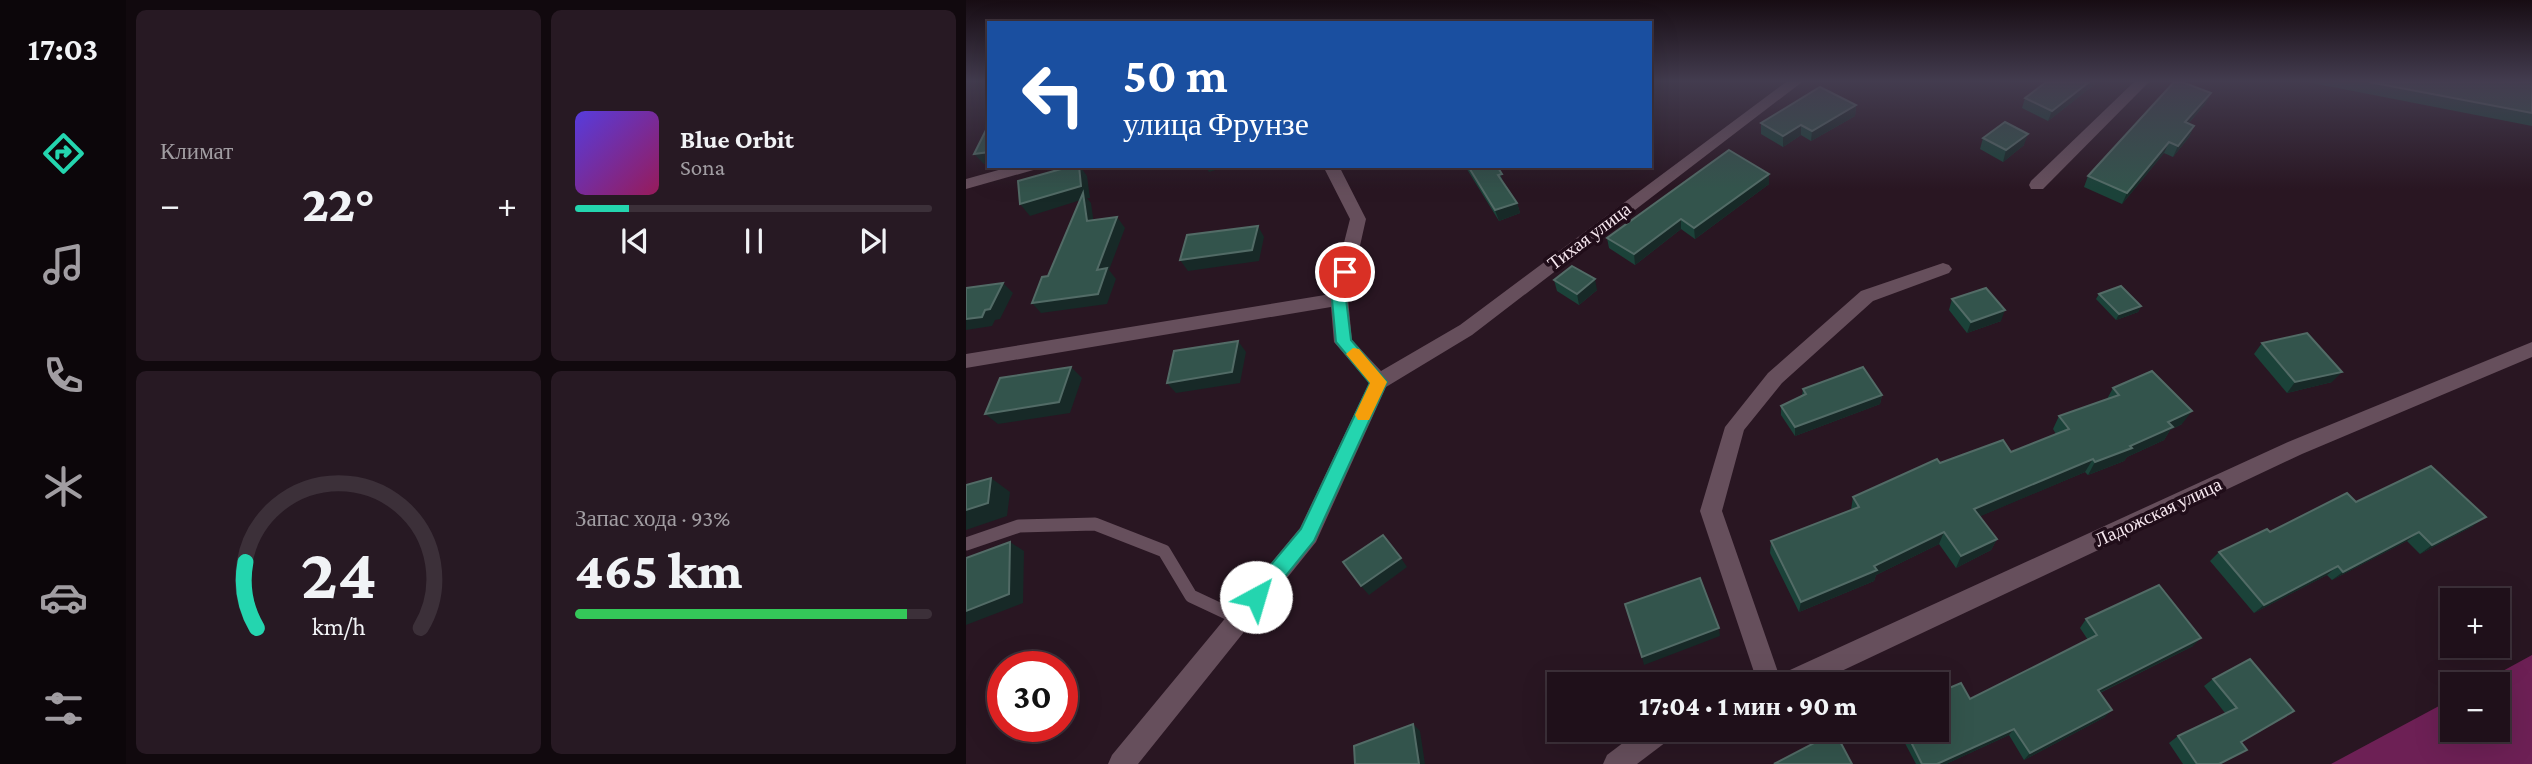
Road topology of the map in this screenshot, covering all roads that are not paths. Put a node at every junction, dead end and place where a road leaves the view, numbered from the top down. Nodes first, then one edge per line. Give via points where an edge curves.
1 (1748, 118) edge
2 (2106, 118) edge
3 (1025, 168) edge
4 (1332, 168) edge
5 (966, 184) edge
6 (2037, 185) dead end
7 (1943, 269) dead end
8 (1339, 299) junction
9 (2532, 349) edge
10 (966, 361) edge
11 (1379, 382) junction
12 (966, 544) edge
13 (1238, 618) junction
14 (1766, 672) edge
15 (1813, 672) edge
16 (1645, 742) edge
17 (1121, 764) edge
18 (1616, 764) edge

1 - 11 street, Тихая улица via 1466,330
2 - 6 street
3 - 5 street
4 - 8 street via 1358,219
7 - 14 street via 1867,296 1775,378 1735,427 1711,511
8 - 10 street
8 - 11 street via 1343,342
9 - 15 street, Ладожская улица via 2295,448
11 - 13 street via 1308,535
12 - 13 lane via 1018,526 1095,524 1164,551 1191,596
13 - 17 street
16 - 18 street

